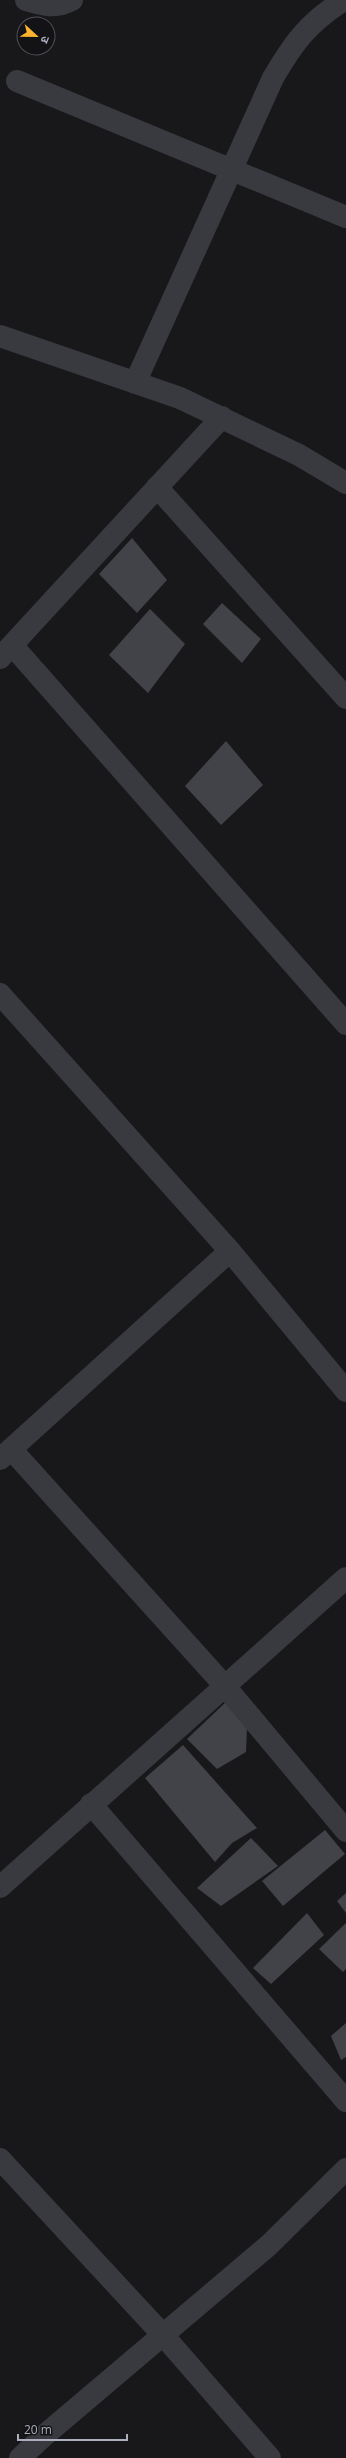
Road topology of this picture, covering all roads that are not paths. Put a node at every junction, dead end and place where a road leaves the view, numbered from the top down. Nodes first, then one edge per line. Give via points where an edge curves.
1 (26, 0) edge
2 (72, 0) edge
3 (344, 0) edge
4 (17, 81) dead end
5 (234, 169) junction
6 (346, 217) edge
7 (0, 336) edge
8 (135, 383) junction
9 (222, 417) junction
10 (346, 483) edge
11 (157, 487) junction
12 (6, 652) edge
13 (346, 698) edge
14 (0, 994) edge
15 (346, 1024) edge
16 (230, 1251) junction
17 (346, 1390) edge
18 (5, 1454) edge
19 (346, 1578) edge
20 (224, 1685) junction
21 (91, 1804) junction
22 (346, 1830) edge
23 (0, 1887) edge
24 (346, 2101) edge
25 (0, 2159) edge
26 (346, 2169) edge
27 (163, 2336) junction
28 (20, 2458) edge
29 (270, 2458) edge

1 - 2 street via 47,6 62,5
3 - 5 street via 311,24 291,46 273,78
4 - 5 street
5 - 6 street
5 - 8 street
7 - 8 street
8 - 9 street via 180,398
9 - 10 street via 299,455
9 - 11 street
11 - 12 street
11 - 13 street
12 - 15 street
14 - 16 street
16 - 17 street
16 - 18 street
18 - 20 street
19 - 20 street
20 - 21 street
20 - 22 street
21 - 23 street
21 - 24 street
25 - 27 street
26 - 27 street via 269,2245
27 - 28 street
27 - 29 street

